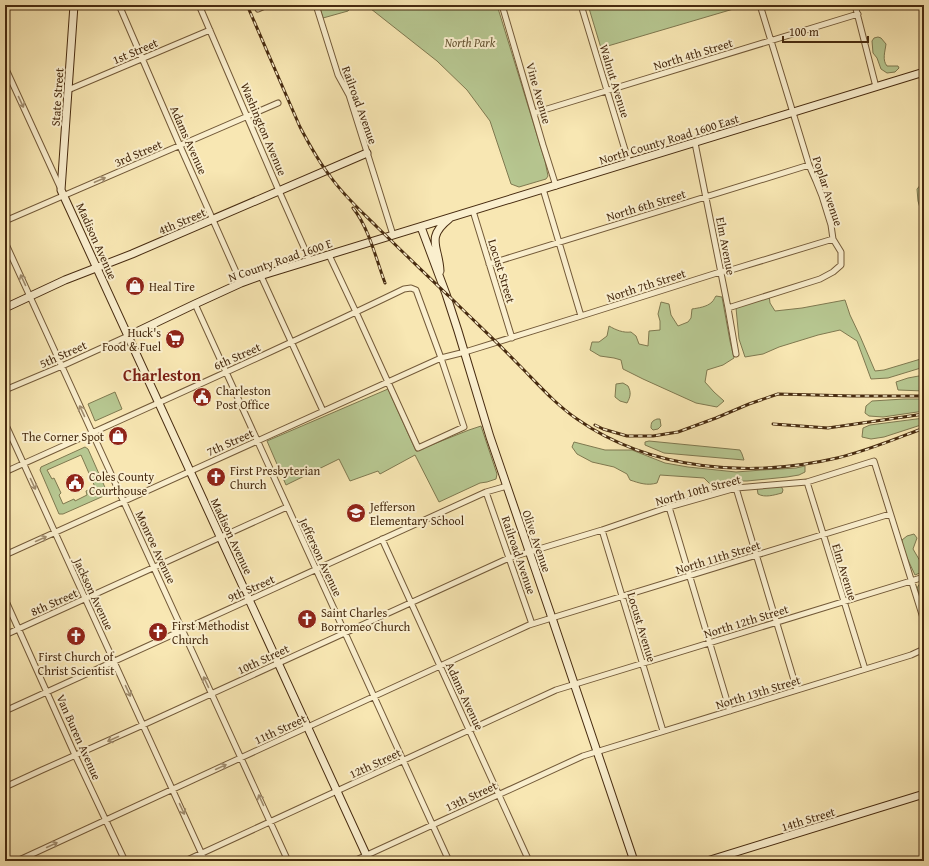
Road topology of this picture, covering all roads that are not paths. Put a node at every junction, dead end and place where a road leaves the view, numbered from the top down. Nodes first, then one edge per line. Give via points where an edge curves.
1 (74, 5) edge
2 (118, 5) edge
3 (199, 5) edge
4 (267, 5) edge
5 (316, 5) edge
6 (502, 5) edge
7 (581, 5) edge
8 (760, 5) edge
9 (855, 5) edge
10 (258, 9) dead end
11 (858, 14) junction
12 (210, 30) junction
13 (771, 40) junction
14 (142, 59) junction
15 (5, 66) edge
16 (924, 72) edge
17 (876, 87) junction
18 (68, 90) junction
19 (607, 91) junction
20 (278, 103) dead end
21 (794, 112) junction
22 (534, 113) junction
23 (248, 116) junction
24 (695, 143) junction
25 (180, 146) junction
26 (367, 153) junction
27 (629, 163) junction
28 (809, 165) junction
29 (556, 186) junction
30 (543, 189) junction
31 (279, 191) junction
32 (63, 193) junction
33 (706, 197) junction
34 (473, 211) junction
35 (452, 217) junction
36 (213, 220) junction
37 (5, 221) edge
38 (422, 227) junction
39 (394, 235) junction
40 (833, 239) junction
41 (5, 242) edge
42 (559, 243) junction
43 (329, 255) junction
44 (310, 261) junction
45 (489, 264) junction
46 (97, 268) junction
47 (720, 272) junction
48 (261, 276) junction
49 (440, 279) junction
50 (241, 283) junction
51 (30, 296) junction
52 (195, 304) junction
53 (5, 308) edge
54 (728, 308) junction
55 (356, 312) junction
56 (581, 316) junction
57 (128, 336) junction
58 (512, 338) junction
59 (292, 342) junction
60 (465, 352) junction
61 (736, 354) dead end
62 (441, 358) junction
63 (62, 366) junction
64 (225, 372) junction
65 (387, 382) junction
66 (5, 390) edge
67 (159, 402) junction
68 (323, 411) junction
69 (5, 423) edge
70 (92, 433) junction
71 (257, 441) junction
72 (23, 464) junction
73 (190, 471) junction
74 (5, 472) edge
75 (807, 482) junction
76 (507, 486) junction
77 (736, 488) junction
78 (486, 492) junction
79 (124, 501) junction
80 (287, 507) junction
81 (669, 507) junction
82 (890, 514) junction
83 (602, 530) junction
84 (55, 532) junction
85 (823, 535) junction
86 (221, 537) junction
87 (382, 540) junction
88 (530, 552) junction
89 (5, 555) edge
90 (756, 556) junction
91 (509, 558) junction
92 (154, 568) junction
93 (316, 570) junction
94 (689, 576) junction
95 (924, 577) edge
96 (911, 581) junction
97 (622, 597) junction
98 (5, 599) edge
99 (85, 599) junction
100 (249, 600) junction
101 (411, 602) junction
102 (844, 602) junction
103 (552, 618) junction
104 (924, 621) edge
105 (777, 623) junction
106 (532, 624) junction
107 (19, 629) junction
108 (183, 630) junction
109 (345, 633) junction
110 (5, 635) edge
111 (710, 643) junction
112 (924, 649) edge
113 (114, 661) junction
114 (278, 663) junction
115 (643, 664) junction
116 (440, 666) junction
117 (865, 669) junction
118 (575, 685) junction
119 (797, 690) junction
120 (47, 691) junction
121 (212, 694) junction
122 (374, 697) junction
123 (5, 711) edge
124 (730, 711) junction
125 (143, 725) junction
126 (308, 727) junction
127 (470, 730) junction
128 (663, 731) junction
129 (597, 751) junction
130 (76, 755) junction
131 (241, 758) junction
132 (403, 761) junction
133 (5, 787) edge
134 (172, 789) junction
135 (337, 791) junction
136 (499, 794) junction
137 (924, 794) edge
138 (106, 820) junction
139 (270, 822) junction
140 (432, 825) junction
141 (202, 853) junction
142 (367, 858) edge
143 (17, 861) edge
144 (125, 861) edge
145 (185, 861) edge
146 (205, 861) edge
147 (288, 861) edge
148 (354, 861) edge
149 (449, 861) edge
150 (529, 861) edge
151 (634, 861) edge
152 (707, 861) edge

1 - 18 street, State Street
2 - 14 street, Adams Avenue
3 - 12 street, Washington Avenue
4 - 10 street
5 - 26 street, Railroad Avenue via 338,75 348,95
6 - 22 street, Vine Avenue
7 - 19 street, Walnut Avenue
8 - 13 street, Poplar Avenue
9 - 11 street
11 - 13 street, North 4th Street
11 - 17 street
12 - 14 street, 1st Street
12 - 23 street, Washington Avenue
13 - 19 street, North 4th Street
13 - 21 street, Poplar Avenue
14 - 18 street, 1st Street
14 - 25 street, Adams Avenue
15 -> 32 street, Madison Avenue
16 - 17 street, North County Road 1600 East
17 - 21 street, North County Road 1600 East
18 - 32 street, State Street
19 - 22 street, North 4th Street
19 - 27 street, Walnut Avenue
20 - 23 street, 3rd Street
21 - 24 street, North County Road 1600 East
21 - 28 street, Poplar Avenue
22 - 29 street, Vine Avenue
23 - 25 street, 3rd Street
23 - 31 street, Washington Avenue
24 - 27 street, North County Road 1600 East
24 - 33 street, Elm Avenue
32 -> 25 street, 3rd Street
25 - 36 street, Adams Avenue
26 - 31 street, 4th Street
26 - 39 street, Railroad Avenue
27 - 29 street, North County Road 1600 East
28 - 33 street, North 6th Street
28 - 40 street, Poplar Avenue via 820,191
29 - 30 street, North County Road 1600 East
30 - 34 street, North County Road 1600 East
30 - 42 street
31 - 36 street, 4th Street
31 - 44 street, Washington Avenue
32 - 37 street, 3rd Street
32 - 46 street, Madison Avenue
33 - 42 street, North 6th Street
33 - 47 street, Elm Avenue
34 - 35 street, North County Road 1600 East
34 - 45 street, Locust Street
35 - 38 street, North County Road 1600 East
35 - 49 street via 443,224 434,242 440,263
36 - 46 street, 4th Street
36 - 50 street, Adams Avenue
38 - 39 street, N County Road 1600 E
38 - 49 street, Olive Avenue
39 - 43 street, N County Road 1600 E
40 - 47 street, North 7th Street
40 - 54 street, Poplar Avenue via 841,252 842,265 834,272
51 -> 41 street, Monroe Avenue
42 - 45 street, North 6th Street
42 - 56 street
43 - 44 street, N County Road 1600 E
43 - 55 street
44 - 48 street, N County Road 1600 E
45 - 58 street, Locust Street
46 - 51 street, 4th Street
46 - 57 street, Madison Avenue
47 - 54 street, Elm Avenue
47 - 56 street, North 7th Street
48 - 50 street, N County Road 1600 E
48 - 59 street
49 - 60 street, Olive Avenue
50 - 52 street, N County Road 1600 E
51 - 53 street, 4th Street
51 - 63 street, Monroe Avenue
52 - 57 street, N County Road 1600 E
52 - 64 street, Jefferson Avenue
54 - 61 street, Elm Avenue
55 - 59 street, 6th Street
55 - 62 street, 6th Street via 404,289 416,290
55 - 65 street
56 - 58 street, North 7th Street
57 - 63 street, 5th Street
57 - 67 street, Madison Avenue
58 - 60 street, North 7th Street
59 - 64 street, 6th Street
59 - 68 street
60 - 62 street, 7th Street
60 - 76 street, Olive Avenue via 484,420
62 - 65 street, 7th Street
62 - 65 street via 464,427 418,448
63 - 66 street, 5th Street
70 -> 63 street, Monroe Avenue
64 - 67 street, 6th Street
64 - 71 street, Jefferson Avenue
65 - 68 street, 7th Street
67 - 70 street, 6th Street
67 - 73 street, Madison Avenue
68 - 71 street, 7th Street
69 - 72 street, Jackson Avenue
70 - 72 street, 6th Street
70 - 79 street, Monroe Avenue
71 - 73 street, 7th Street
71 - 80 street, Jefferson Avenue
72 - 74 street, 6th Street
72 -> 84 street, Jackson Avenue
73 - 79 street, 7th Street
73 - 86 street, Madison Avenue
75 - 77 street, North 10th Street
75 - 82 street, North 10th Street via 874,461
75 - 85 street, Elm Avenue
76 - 78 street, 9th Street
76 - 88 street, Olive Avenue
77 - 81 street, North 10th Street
77 - 90 street
78 - 87 street, 9th Street
78 - 91 street, Railroad Avenue
79 - 84 street, 7th Street
79 - 92 street, Monroe Avenue
80 - 86 street, 8th Street
80 - 93 street, Jefferson Avenue
81 - 83 street, North 10th Street
81 - 94 street
82 - 85 street, North 11th Street
82 - 96 street
83 - 88 street, North 10th Street
83 - 97 street, Locust Avenue
89 -> 84 street, 7th Street
84 - 99 street, Jackson Avenue
85 - 90 street, North 11th Street
85 - 102 street, Elm Avenue
86 - 92 street, 8th Street
86 - 100 street, Madison Avenue
87 - 93 street, 9th Street
87 - 101 street, Adams Avenue
88 - 91 street, 10th Street
88 - 103 street, Olive Avenue
90 - 94 street, North 11th Street
90 - 105 street
91 - 101 street, 10th Street
91 - 106 street, Railroad Avenue
92 - 99 street, 8th Street
92 - 108 street, Monroe Avenue
93 - 100 street, 9th Street
93 - 109 street, Jefferson Avenue
94 - 97 street, North 11th Street
94 - 111 street
95 - 96 street, North 12th Street
96 - 102 street, North 12th Street
96 - 104 street
97 - 103 street, North 11th Street
97 - 115 street, Locust Avenue
98 - 107 street, Van Buren Avenue
99 - 107 street, 8th Street
99 - 113 street, Jackson Avenue
100 - 108 street, 9th Street
100 - 114 street, Madison Avenue
101 - 109 street, 10th Street
101 - 116 street, Adams Avenue
102 - 105 street, North 12th Street
102 - 117 street, Elm Avenue
103 - 106 street, 11th Street
103 - 118 street, Olive Avenue
105 - 111 street, North 12th Street
105 - 119 street
106 - 116 street, 11th Street
107 - 110 street, 8th Street
107 - 120 street, Van Buren Avenue
108 - 113 street, 9th Street
121 -> 108 street, Monroe Avenue
109 - 114 street, 10th Street
109 - 122 street, Jefferson Avenue
111 - 115 street, North 12th Street
111 - 124 street
112 - 117 street, North 13th Street
113 - 120 street, 9th Street
113 -> 125 street, Jackson Avenue
114 - 121 street, 10th Street
114 - 126 street, Madison Avenue
115 - 118 street, North 12th Street
115 - 128 street, Locust Avenue
116 - 122 street, 11th Street
116 - 127 street, Adams Avenue
117 - 119 street, North 13th Street
118 - 127 street, 12th Street via 556,690
118 - 129 street, Olive Avenue
119 - 124 street, North 13th Street
120 - 123 street, 9th Street
120 - 130 street, Van Buren Avenue
121 - 125 street, 10th Street
121 - 131 street, Monroe Avenue
122 - 126 street, 11th Street
122 - 132 street, Jefferson Avenue
124 - 128 street, North 13th Street
125 -> 130 street, 10th Street
125 - 134 street, Jackson Avenue
126 - 131 street, 11th Street
126 - 135 street, Madison Avenue
127 - 132 street, 12th Street
127 - 136 street, Adams Avenue
128 - 129 street, North 13th Street
129 - 136 street, 13th Street
129 - 151 street, Olive Avenue
130 - 133 street, 10th Street
130 - 138 street, Van Buren Avenue
134 -> 131 street, 11th Street
139 -> 131 street, Monroe Avenue
132 - 135 street, 12th Street
132 - 140 street, Jefferson Avenue
134 - 138 street, 11th Street
134 -> 141 street, Jackson Avenue
135 - 139 street, 12th Street
135 - 142 street, Madison Avenue
136 - 140 street, 13th Street
136 - 150 street, Adams Avenue
137 - 152 street, 14th Street
143 -> 138 street, 11th Street
138 - 144 street, Van Buren Avenue
139 - 141 street, 12th Street
139 - 147 street, Monroe Avenue
140 - 142 street, 13th Street
140 - 149 street, Jefferson Avenue
141 - 145 street, 12th Street
141 - 146 street, Jackson Avenue
142 - 148 street, 13th Street

